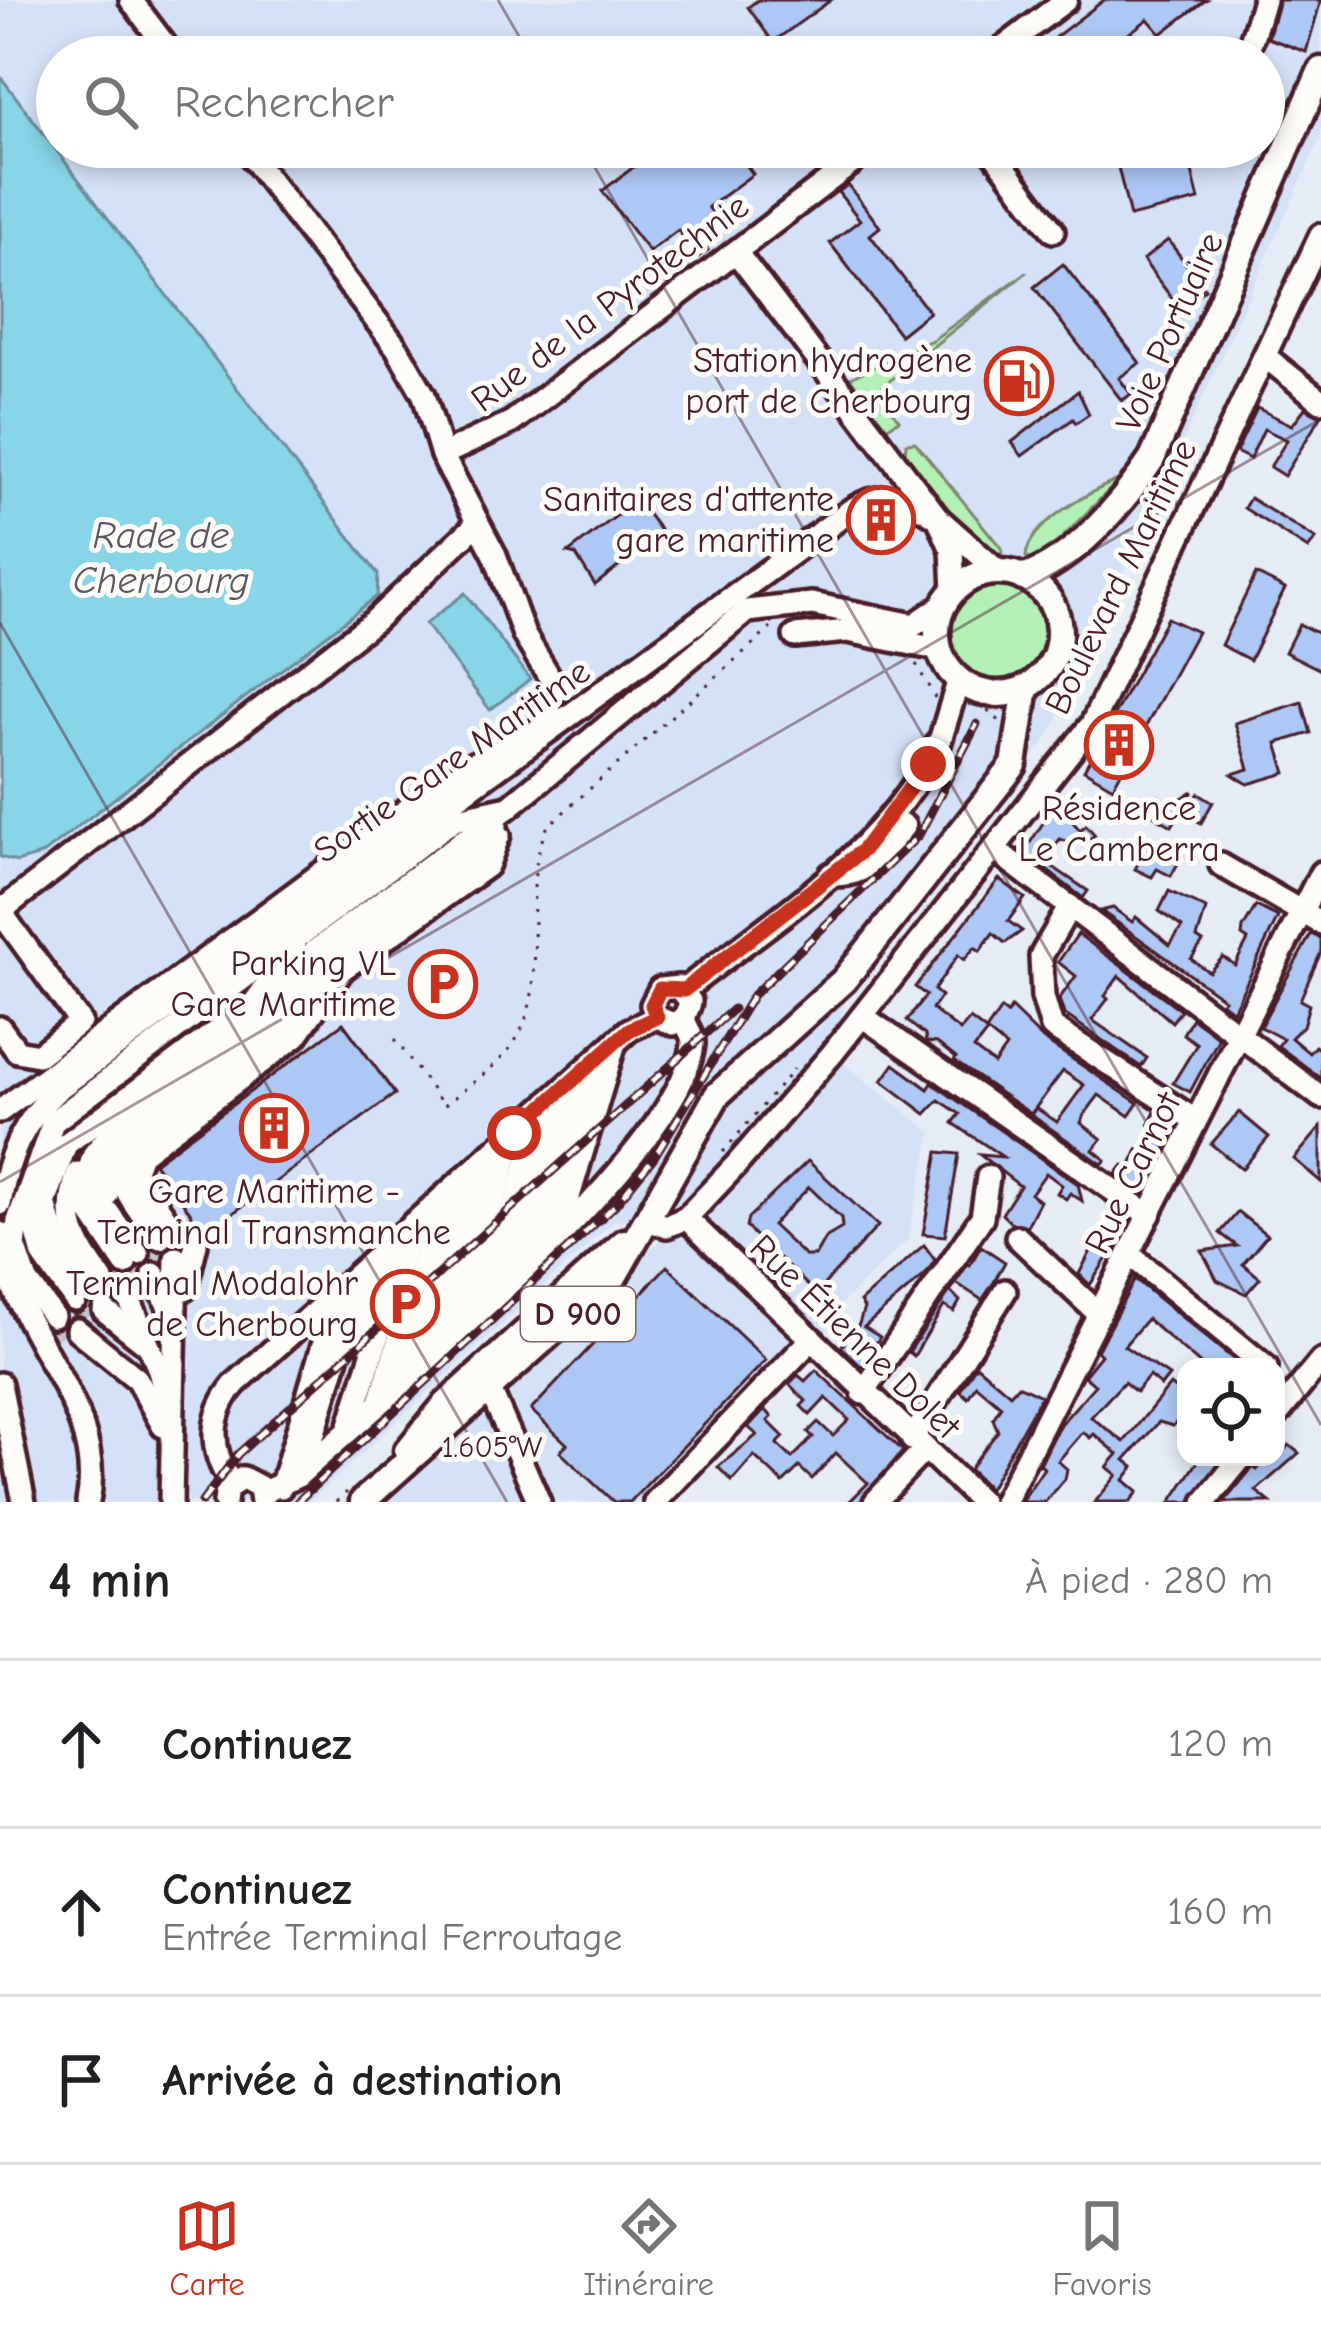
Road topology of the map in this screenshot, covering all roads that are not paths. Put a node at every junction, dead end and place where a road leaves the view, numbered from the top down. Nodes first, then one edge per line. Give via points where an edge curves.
1 (130, 0) edge
2 (1066, 0) edge
3 (1264, 0) edge
4 (158, 36) edge
5 (1019, 36) edge
6 (1253, 36) edge
7 (1321, 70) edge
8 (1285, 155) edge
9 (260, 168) edge
10 (846, 168) edge
11 (1005, 168) edge
12 (1279, 168) edge
13 (1053, 231) dead end
14 (1321, 235) edge
15 (736, 252) junction
16 (1267, 358) junction
17 (1321, 400) edge
18 (442, 455) junction
19 (1119, 504) junction
20 (938, 518) junction
21 (476, 524) junction
22 (1012, 575) junction
23 (950, 598) junction
24 (1054, 608) junction
25 (789, 630) road end
26 (919, 650) road end
27 (958, 680) junction
28 (1026, 687) junction
29 (996, 693) junction
30 (577, 714) junction
31 (533, 735) junction
32 (1017, 746) junction
33 (510, 806) junction
34 (995, 850) junction
35 (1221, 865) dead end
36 (1321, 873) edge
37 (1070, 906) junction
38 (2, 912) edge
39 (1311, 918) edge
40 (684, 990) junction
41 (254, 1003) junction
42 (862, 1016) junction
43 (657, 1017) junction
44 (684, 1018) junction
45 (0, 1028) edge
46 (1240, 1033) junction
47 (616, 1042) junction
48 (594, 1061) junction
49 (566, 1087) junction
50 (1321, 1097) edge
51 (544, 1106) junction
52 (0, 1111) edge
53 (1196, 1120) junction
54 (514, 1133) junction
55 (492, 1153) junction
56 (121, 1166) junction
57 (466, 1177) junction
58 (988, 1177) dead end
59 (442, 1198) junction
60 (0, 1204) edge
61 (1149, 1215) junction
62 (686, 1218) junction
63 (645, 1220) junction
64 (413, 1223) junction
65 (0, 1233) edge
66 (1017, 1237) dead end
67 (555, 1240) junction
68 (391, 1243) junction
69 (1130, 1254) junction
70 (533, 1261) junction
71 (364, 1268) junction
72 (114, 1272) junction
73 (505, 1286) junction
74 (339, 1290) junction
75 (1005, 1291) dead end
76 (129, 1292) junction
77 (482, 1307) junction
78 (1099, 1314) junction
79 (177, 1325) junction
80 (455, 1333) junction
81 (809, 1342) junction
82 (149, 1346) junction
83 (430, 1354) junction
84 (497, 1358) junction
85 (1255, 1358) edge
86 (121, 1366) junction
87 (1318, 1369) edge
88 (401, 1382) junction
89 (1285, 1382) edge
90 (0, 1384) edge
91 (1296, 1391) junction
92 (491, 1392) junction
93 (863, 1393) junction
94 (380, 1401) junction
95 (1285, 1404) edge
96 (349, 1429) junction
97 (918, 1444) junction
98 (329, 1447) junction
99 (90, 1455) junction
100 (1235, 1466) edge
101 (302, 1472) junction
102 (172, 1491) edge
103 (228, 1492) edge
104 (268, 1494) edge
105 (24, 1502) edge
106 (78, 1502) edge
107 (92, 1502) edge
108 (363, 1502) edge
109 (539, 1502) edge
110 (655, 1502) edge
111 (874, 1502) edge
112 (981, 1502) edge
113 (1004, 1502) edge
114 (1205, 1502) edge

1 - 4 street
2 - 5 street
3 - 6 street
7 - 8 main road, Voie Portuaire
9 - 18 street via 398,348 424,395
10 - 15 street, Rue de la Pyrotechnie
11 - 13 street
12 - 19 main road, Voie Portuaire via 1173,419
14 - 16 street, Boulevard Maritime
15 - 18 street, Rue de la Pyrotechnie via 512,422
15 - 20 street
16 - 17 street
16 - 34 street, Boulevard Maritime via 1104,703
18 - 21 street
19 - 22 main road, Voie Portuaire via 1052,565
19 - 24 main road via 1067,572
20 - 22 street
20 - 23 street via 955,564
20 - 30 street, Sortie Gare Maritime via 892,496 861,503
21 - 31 street via 554,687 549,718
21 - 38 street via 374,621
22 - 23 main road via 975,578
22 - 24 main road
23 - 27 main road via 938,645
23 - 33 street via 914,625 796,603 746,611
24 - 28 main road via 1057,650
25 - 26 street via 848,632
27 - 29 main road
27 - 40 street via 939,741 888,824
28 - 29 main road
28 - 32 main road
29 - 32 main road via 1013,719
30 - 31 street
30 - 60 street, Sortie Gare Maritime via 58,1089 10,1153
31 - 52 street via 433,790
32 - 63 main road via 1014,765 844,980 723,1087
33 - 41 street via 458,826 303,939
33 - 56 street via 478,852 314,976 283,1024 133,1135
33 - 56 street via 487,866 343,970 296,1036
33 - 72 street via 314,951 271,1012 106,1136 88,1167 92,1218
33 - 72 street via 306,947 266,1005 100,1128 68,1215 73,1238
33 - 72 street via 454,819 62,1113 16,1232 16,1257 27,1281
34 - 37 street
34 - 42 street, Boulevard Maritime
35 - 39 street
36 - 39 street, Rue Carnot
37 - 46 street
37 - 53 street via 1041,956 1052,1027
38 - 45 street via 80,1022 38,1055 17,1051
39 - 46 street, Rue Carnot
40 - 43 street via 656,993
40 - 44 street
41 - 72 street via 73,1134 37,1216 39,1245
41 - 72 street via 204,1018 71,1118 27,1221 28,1258
42 - 61 street
42 - 62 street, Boulevard Maritime
43 - 44 street
43 - 47 street
44 - 67 street via 693,1045 664,1105 622,1167
46 - 50 street
46 - 53 street, Rue Carnot
47 - 48 street
47 - 67 street
48 - 49 street
48 - 70 street
49 - 51 street
49 - 73 street
51 - 54 street
51 - 77 street
53 - 61 street, Rue Carnot
54 - 55 street
54 - 80 street
55 - 57 street
55 - 83 street
56 - 72 street via 108,1199
56 - 72 street via 141,1185
57 - 59 street
57 - 88 street
58 - 93 street via 982,1217
59 - 64 street
59 - 94 street
61 - 69 street, Rue Carnot
62 - 63 street via 667,1226
62 - 81 street, Rue Étienne Dolet
63 - 84 main road, D 900
63 - 92 main road, D 900 via 599,1293
64 - 68 street
64 - 96 street
65 - 99 street via 19,1303
66 - 78 street
67 - 70 street
68 - 71 street
68 - 98 street
69 - 78 street, Rue Carnot
69 - 85 street
70 - 73 street
71 - 74 street
71 - 101 street
73 - 77 street
74 - 103 street via 220,1403 214,1441
74 - 104 street
75 - 97 street
76 - 79 street
76 - 79 street
76 - 82 street
76 - 82 street
76 - 86 street
76 - 86 street
77 - 80 street
78 - 113 street, Rue Carnot
79 - 102 street
80 - 83 street
81 - 93 street, Rue Étienne Dolet
81 - 110 street
82 - 102 street via 171,1417
83 - 88 street
84 - 92 street
84 - 108 main road, D 900 via 445,1405
86 - 102 street via 156,1408
87 - 91 street
88 - 94 street
89 - 91 street
90 - 105 street
91 - 95 street
92 - 108 main road, D 900
92 - 109 street
93 - 97 street, Rue Étienne Dolet
94 - 96 street
96 - 98 street
97 - 111 street
97 - 112 street, Rue Étienne Dolet
98 - 101 street
99 - 106 street
99 - 107 street
100 - 114 street
101 - 104 street
103 - 104 street via 250,1479

